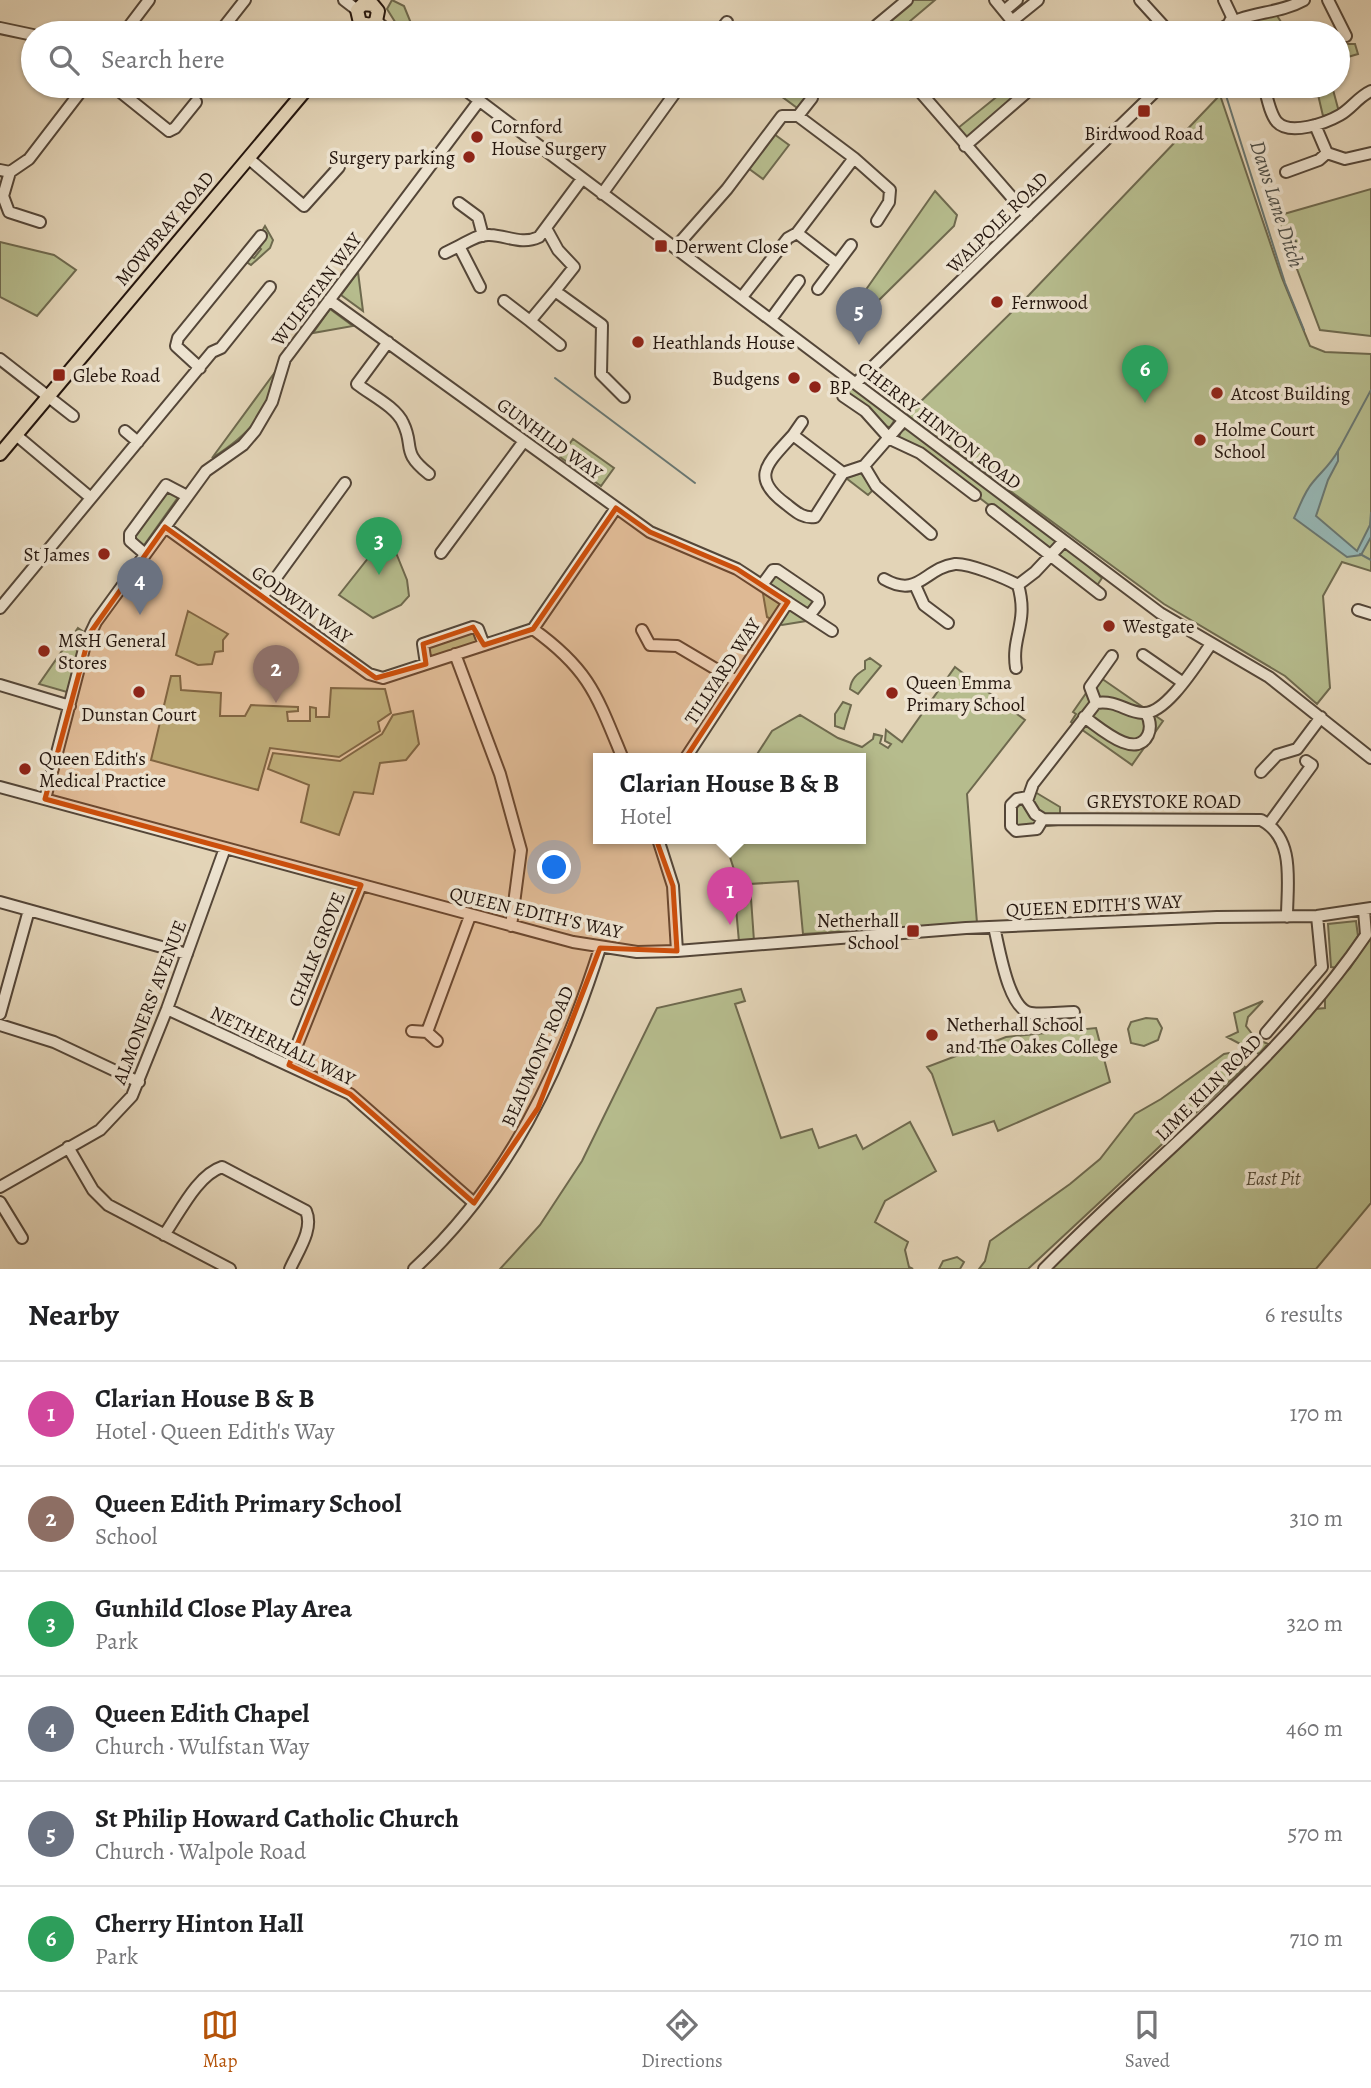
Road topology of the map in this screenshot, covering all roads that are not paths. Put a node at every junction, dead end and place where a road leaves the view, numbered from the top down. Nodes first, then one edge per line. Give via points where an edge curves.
1 (149, 0) edge
2 (245, 0) edge
3 (344, 0) edge
4 (907, 0) edge
5 (995, 0) edge
6 (1017, 0) edge
7 (1038, 0) edge
8 (1140, 0) edge
9 (1224, 0) edge
10 (1304, 0) edge
11 (1328, 0) edge
12 (375, 3) edge
13 (1004, 11) junction
14 (1231, 20) joint
15 (133, 21) edge
16 (228, 21) edge
17 (356, 21) edge
18 (357, 21) edge
19 (376, 21) edge
20 (882, 21) edge
21 (1011, 21) edge
22 (1013, 21) edge
23 (1159, 21) edge
24 (1338, 21) edge
25 (0, 27) edge
26 (21, 32) edge
27 (1371, 91) edge
28 (76, 98) edge
29 (128, 98) edge
30 (299, 98) edge
31 (475, 98) edge
32 (671, 98) edge
33 (812, 98) edge
34 (925, 98) edge
35 (1020, 98) edge
36 (1149, 98) edge
37 (1269, 98) edge
38 (479, 101) junction
39 (195, 102) dead end
40 (798, 116) junction
41 (1314, 125) junction
42 (965, 146) junction
43 (1327, 153) junction
44 (1371, 153) edge
45 (248, 158) junction
46 (854, 158) junction
47 (339, 167) dead end
48 (10, 170) edge
49 (1286, 172) dead end
50 (582, 179) junction
51 (602, 194) junction
52 (459, 203) dead end
53 (1028, 216) junction
54 (877, 221) dead end
55 (40, 222) dead end
56 (547, 230) junction
57 (797, 233) junction
58 (261, 236) dead end
59 (483, 236) junction
60 (851, 245) dead end
61 (459, 246) junction
62 (675, 248) junction
63 (445, 253) dead end
64 (837, 264) junction
65 (799, 281) dead end
66 (270, 287) dead end
67 (480, 287) dead end
68 (818, 289) dead end
69 (555, 291) junction
70 (742, 298) junction
71 (329, 299) junction
72 (504, 301) dead end
73 (771, 318) junction
74 (530, 321) junction
75 (388, 342) junction
76 (561, 345) dead end
77 (0, 359) edge
78 (200, 368) junction
79 (857, 383) junction
80 (49, 396) junction
81 (843, 396) dead end
82 (624, 397) dead end
83 (73, 415) dead end
84 (904, 420) junction
85 (802, 422) dead end
86 (125, 431) dead end
87 (16, 435) junction
88 (797, 438) junction
89 (890, 439) junction
90 (524, 441) junction
91 (138, 442) junction
92 (0, 454) edge
93 (864, 466) junction
94 (843, 473) junction
95 (429, 474) dead end
96 (345, 483) dead end
97 (975, 495) dead end
98 (187, 496) junction
99 (91, 498) junction
100 (616, 508) junction
101 (992, 510) dead end
102 (165, 527) junction
103 (931, 534) dead end
104 (1064, 541) junction
105 (441, 553) dead end
106 (145, 554) junction
107 (1049, 556) junction
108 (884, 579) dead end
109 (762, 585) junction
110 (1018, 585) junction
111 (915, 586) junction
112 (1100, 594) dead end
113 (262, 597) junction
114 (788, 602) junction
115 (0, 608) edge
116 (1358, 610) dead end
117 (1371, 614) edge
118 (809, 616) junction
119 (948, 623) dead end
120 (533, 629) junction
121 (642, 630) dead end
122 (832, 631) dead end
123 (1211, 644) junction
124 (484, 645) junction
125 (455, 654) junction
126 (1143, 655) dead end
127 (1112, 656) dead end
128 (426, 664) junction
129 (1016, 668) dead end
130 (736, 681) junction
131 (1182, 682) junction
132 (0, 685) edge
133 (1096, 703) junction
134 (70, 706) junction
135 (1146, 713) junction
136 (1084, 717) junction
137 (1321, 717) junction
138 (621, 753) edge
139 (689, 753) edge
140 (1371, 758) edge
141 (1306, 761) dead end
142 (1262, 768) dead end
143 (0, 788) edge
144 (1028, 797) junction
145 (44, 799) junction
146 (1043, 818) junction
147 (1269, 824) junction
148 (660, 844) edge
149 (225, 848) junction
150 (361, 885) junction
151 (0, 902) edge
152 (1367, 909) edge
153 (29, 910) junction
154 (470, 916) junction
155 (1317, 916) junction
156 (1287, 917) junction
157 (510, 926) junction
158 (994, 927) junction
159 (600, 948) junction
160 (677, 951) junction
161 (187, 954) junction
162 (167, 1009) junction
163 (1074, 1012) dead end
164 (0, 1014) edge
165 (0, 1025) edge
166 (412, 1031) dead end
167 (427, 1032) junction
168 (1266, 1033) dead end
169 (437, 1041) dead end
170 (289, 1065) junction
171 (139, 1082) junction
172 (68, 1147) junction
173 (0, 1187) edge
174 (0, 1202) edge
175 (474, 1203) junction
176 (164, 1235) junction
177 (22, 1238) dead end
178 (230, 1269) edge
179 (290, 1269) edge
180 (414, 1269) edge
181 (1044, 1269) edge

1 - 15 street
2 - 16 street
3 - 17 street
4 - 20 street
5 - 13 street
6 - 13 street
7 - 22 street
8 - 23 street
9 - 14 street
10 - 14 street via 1287,9
11 - 24 street
12 - 18 main road via 363,5
12 - 19 main road
13 - 21 street
25 - 26 street
27 - 41 street via 1341,114
28 - 48 street via 29,159
29 - 39 street via 169,131
30 - 45 main road, MOWBRAY ROAD
31 - 38 street, CHERRY HINTON ROAD
32 - 51 street
33 - 40 street
34 - 42 street
35 - 42 street
36 - 53 street, WALPOLE ROAD
37 - 41 street via 1279,124 1290,128
38 - 50 street, CHERRY HINTON ROAD
38 - 71 street, WULFSTAN WAY
40 - 46 street
40 - 62 street via 782,116
41 - 43 street
42 - 53 street
43 - 44 street via 1345,159
43 - 49 street via 1302,173
45 - 47 street via 303,206
45 - 80 main road, MOWBRAY ROAD
46 - 54 street via 887,185 890,195
46 - 57 street
48 - 55 street via 3,196 9,212
50 - 51 street, CHERRY HINTON ROAD
50 - 56 street
51 - 62 street, CHERRY HINTON ROAD
52 - 59 street via 478,217
53 - 79 street, WALPOLE ROAD
56 - 59 street via 530,241
56 - 69 street via 558,250 578,263
57 - 64 street
57 - 70 street via 788,238
58 - 78 street via 178,338 176,346
59 - 61 street
60 - 64 street
61 - 63 street
61 - 67 street
62 - 70 street, CHERRY HINTON ROAD
64 - 68 street
65 - 73 street
66 - 78 street
69 - 74 street
69 - 82 street via 602,325 601,374
70 - 73 street, CHERRY HINTON ROAD
71 - 75 street, GUNHILD WAY
71 - 98 street, WULFSTAN WAY via 285,359 272,402 255,430 243,445 206,471
72 - 74 street
73 - 79 street, CHERRY HINTON ROAD
74 - 76 street
75 - 90 street, GUNHILD WAY
75 - 95 street via 357,384 398,415 412,457
77 - 80 street
78 - 91 street
79 - 84 street, CHERRY HINTON ROAD
80 - 83 street
80 - 87 main road, MOWBRAY ROAD
81 - 89 street, CHERRY HINTON ROAD via 865,411
84 - 89 street
84 - 104 street, CHERRY HINTON ROAD
85 - 88 street
86 - 91 street
87 - 92 main road, MOWBRAY ROAD
87 - 99 street
88 - 94 street
88 - 94 street via 765,470 765,485 771,493 800,515 815,517
89 - 93 street
89 - 97 street, CHERRY HINTON ROAD via 919,453
90 - 100 street, GUNHILD WAY
90 - 105 street
91 - 99 street
93 - 94 street
93 - 103 street via 876,486
96 - 113 street
98 - 102 street, WULFSTAN WAY
98 - 106 street via 166,485 130,534 130,541
99 - 115 street
100 - 109 street, GUNHILD WAY via 650,531 737,569
100 - 120 street
101 - 107 street
102 - 106 street, WULFSTAN WAY
102 - 113 street, GODWIN WAY
104 - 107 street
104 - 123 street, CHERRY HINTON ROAD via 1174,623
106 - 134 street, WULFSTAN WAY via 96,622 85,645
107 - 110 street
107 - 112 street
108 - 111 street
109 - 114 street, GUNHILD WAY
109 - 118 street via 777,570 818,598
110 - 111 street via 958,564 929,574
110 - 129 street via 1023,620 1014,653
111 - 119 street via 924,605
113 - 128 street, GODWIN WAY via 376,678
114 - 118 street, GUNHILD WAY
114 - 130 street, TILLYARD WAY
116 - 117 street
118 - 122 street, GUNHILD WAY
120 - 124 street, GODWIN WAY
120 - 138 street via 564,651 587,677
121 - 130 street via 650,645 677,646
123 - 131 street
123 - 137 street, CHERRY HINTON ROAD via 1269,677
124 - 125 street, GODWIN WAY
124 - 128 street via 473,627 423,644
125 - 128 street, GODWIN WAY
125 - 157 street via 500,774 521,850
126 - 131 street
127 - 133 street via 1090,687
130 - 139 street, TILLYARD WAY
131 - 135 street via 1162,706
132 - 134 street
133 - 135 street via 1116,703
133 - 136 street, GREYSTOKE ROAD
134 - 145 street, WULFSTAN WAY
135 - 136 street via 1148,736 1136,745 1127,745
136 - 144 street, GREYSTOKE ROAD via 1032,784
137 - 140 street, CHERRY HINTON ROAD
137 - 142 street via 1297,749 1280,753
141 - 147 street via 1312,765
143 - 145 street, QUEEN EDITH'S WAY
144 - 146 street via 1030,808
144 - 146 street, GREYSTOKE ROAD via 1011,805 1011,826 1016,831 1037,829
145 - 149 street, QUEEN EDITH'S WAY
146 - 147 street, GREYSTOKE ROAD via 1248,818
147 - 156 street via 1286,853
148 - 160 street via 673,886
149 - 150 street, QUEEN EDITH'S WAY
149 - 161 street, ALMONERS' AVENUE
150 - 154 street, QUEEN EDITH'S WAY
150 - 170 street, CHALK GROVE
151 - 153 street
152 - 155 street, QUEEN EDITH'S WAY
152 - 181 street, LIME KILN ROAD via 1366,935 1318,998 1189,1132
153 - 161 street
153 - 164 street
154 - 157 street, QUEEN EDITH'S WAY
154 - 167 street
155 - 156 street, QUEEN EDITH'S WAY
155 - 168 street via 1322,967
156 - 158 street, QUEEN EDITH'S WAY
157 - 159 street, QUEEN EDITH'S WAY
158 - 160 street, QUEEN EDITH'S WAY
158 - 163 street via 1013,998 1022,1009 1029,1013
159 - 160 street, QUEEN EDITH'S WAY
159 - 175 street, BEAUMONT ROAD via 538,1108
161 - 162 street, ALMONERS' AVENUE
162 - 170 street, NETHERHALL WAY
162 - 171 street, ALMONERS' AVENUE
165 - 171 street via 64,1046
166 - 167 street
167 - 169 street
170 - 175 street, NETHERHALL WAY via 350,1094
171 - 172 street, ALMONERS' AVENUE via 100,1130
172 - 173 street, ALMONERS' AVENUE
172 - 176 street via 93,1190 108,1205
174 - 177 street
175 - 180 street, BEAUMONT ROAD
176 - 178 street
176 - 179 street via 212,1170 222,1167 306,1210 308,1229

